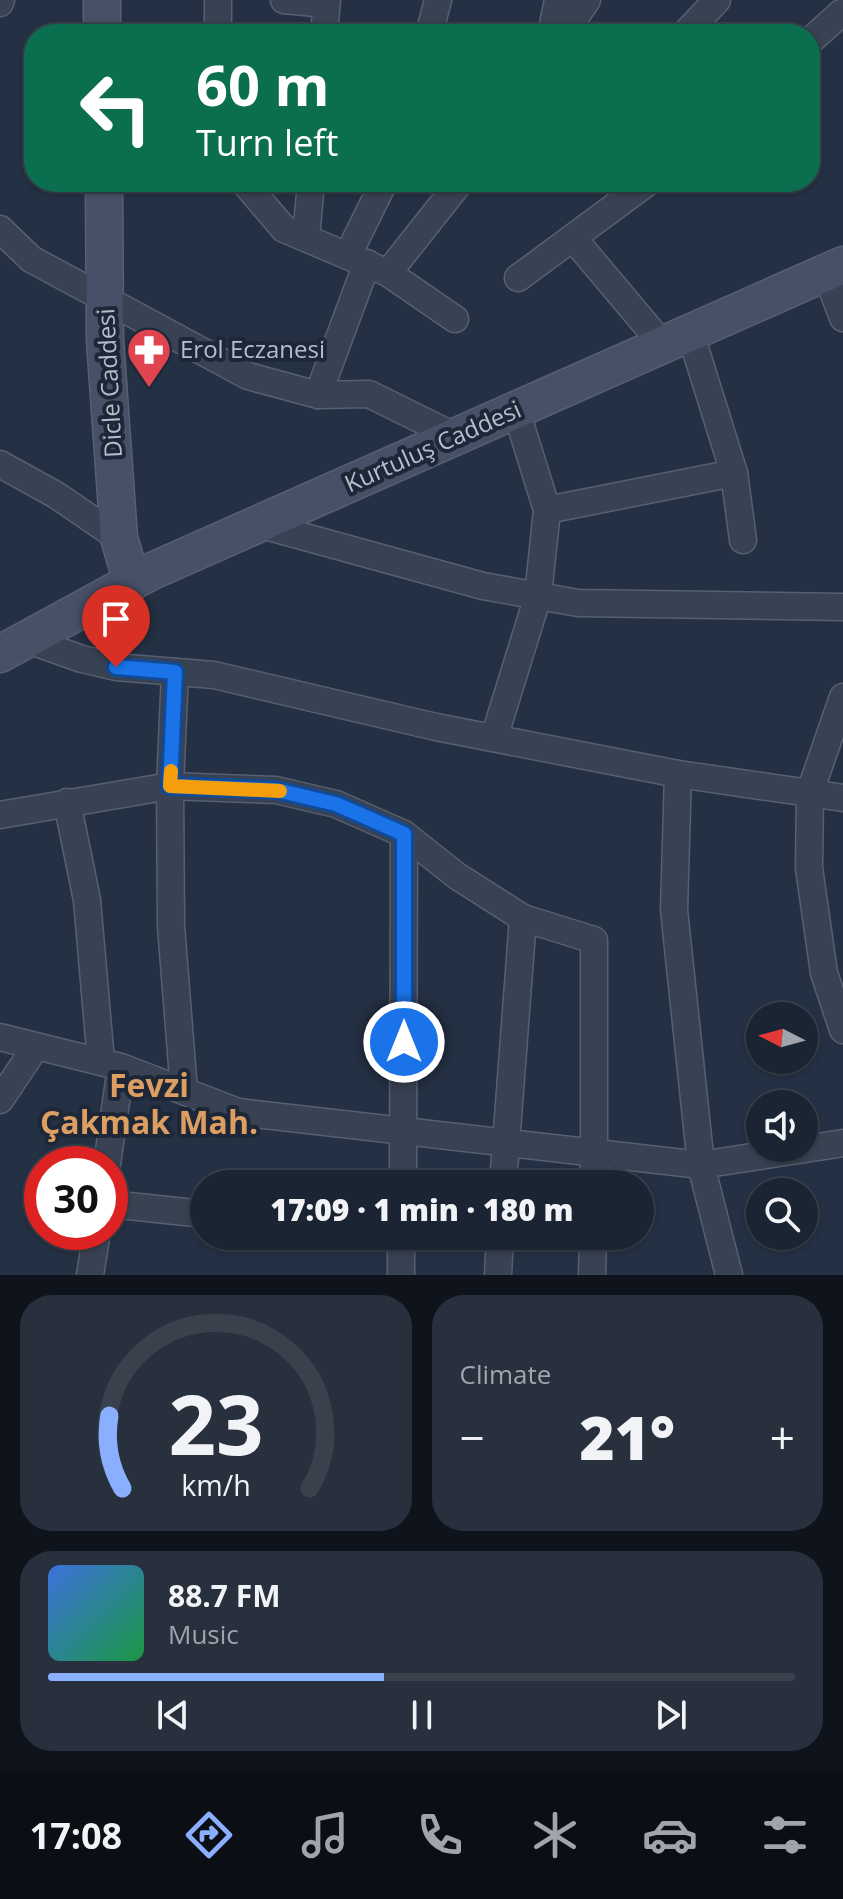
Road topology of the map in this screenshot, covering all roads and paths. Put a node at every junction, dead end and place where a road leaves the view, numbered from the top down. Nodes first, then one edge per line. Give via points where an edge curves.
1 (102, 0) edge
2 (218, 0) edge
3 (284, 0) edge
4 (558, 0) edge
5 (587, 0) edge
6 (717, 0) edge
7 (434, 1) edge
8 (327, 2) edge
9 (838, 9) edge
10 (102, 24) edge
11 (218, 24) edge
12 (325, 24) edge
13 (431, 24) edge
14 (553, 24) edge
15 (571, 24) edge
16 (694, 24) edge
17 (820, 30) edge
18 (104, 192) edge
19 (253, 192) edge
20 (310, 192) edge
21 (382, 192) edge
22 (449, 192) edge
23 (635, 192) edge
24 (0, 229) edge
25 (306, 238) junction
26 (573, 238) junction
27 (368, 264) junction
28 (835, 269) edge
29 (518, 278) dead end
30 (105, 297) junction
31 (843, 318) edge
32 (455, 319) dead end
33 (676, 339) junction
34 (318, 395) junction
35 (516, 410) junction
36 (456, 437) junction
37 (0, 464) edge
38 (734, 473) junction
39 (547, 510) junction
40 (258, 524) junction
41 (119, 538) junction
42 (743, 540) dead end
43 (132, 582) junction
44 (538, 596) junction
45 (843, 607) edge
46 (14, 647) edge
47 (175, 672) junction
48 (843, 697) edge
49 (494, 738) junction
50 (678, 774) junction
51 (170, 786) junction
52 (810, 792) junction
53 (843, 798) edge
54 (67, 802) junction
55 (0, 815) edge
56 (404, 834) junction
57 (523, 918) junction
58 (843, 1030) edge
59 (0, 1037) edge
60 (35, 1048) junction
61 (111, 1064) junction
62 (184, 1091) junction
63 (0, 1100) edge
64 (404, 1131) junction
65 (505, 1142) junction
66 (843, 1143) edge
67 (108, 1146) edge
68 (595, 1152) junction
69 (701, 1165) junction
70 (403, 1170) edge
71 (504, 1170) edge
72 (594, 1170) edge
73 (128, 1206) edge
74 (190, 1213) edge
75 (94, 1250) edge
76 (401, 1250) edge
77 (499, 1250) edge
78 (593, 1250) edge
79 (90, 1275) edge
80 (401, 1275) edge
81 (498, 1275) edge
82 (592, 1275) edge
83 (729, 1275) edge

1 - 10 main road
2 - 11 street
3 - 8 street
4 - 14 street
5 - 15 street
6 - 16 street
7 - 13 street
8 - 12 street
9 - 17 street
18 - 30 main road, Dicle Caddesi
19 - 25 street via 284,229
20 - 25 street
21 - 27 street
22 - 27 street
23 - 26 street
24 - 30 street via 31,259
25 - 27 street
26 - 29 street
26 - 33 street
27 - 32 street
27 - 34 street
28 - 31 street
28 - 33 main road, Kurtuluş Caddesi
30 - 34 street via 248,376
30 - 41 main road, Dicle Caddesi
33 - 35 main road, Kurtuluş Caddesi
33 - 38 street
34 - 36 street via 369,394
35 - 36 main road, Kurtuluş Caddesi
35 - 39 street
36 - 40 main road, Kurtuluş Caddesi
37 - 41 street
38 - 39 street
38 - 42 street
39 - 44 street
40 - 43 main road, Kurtuluş Caddesi
40 - 44 street via 483,586
41 - 43 main road, Dicle Caddesi
43 - 46 main road, Kurtuluş Caddesi
44 - 45 street via 578,603
44 - 49 street
46 - 47 street via 116,667
47 - 49 street via 214,675
47 - 51 street
48 - 52 street
49 - 50 street
50 - 52 street
50 - 69 street via 674,910
51 - 54 street
51 - 56 street via 276,790 336,804
51 - 62 street via 171,926
52 - 53 street
52 - 58 street via 811,883 824,973
54 - 55 street
54 - 61 street
56 - 57 street
56 - 64 street
57 - 65 street
57 - 68 street via 594,940
59 - 60 street
60 - 61 street
60 - 63 street
61 - 62 street
61 - 67 street
62 - 64 street via 238,1112
64 - 65 street
64 - 70 street
65 - 68 street
65 - 71 street
66 - 69 street
68 - 69 street
68 - 72 street
69 - 83 street
73 - 74 street
75 - 79 street
76 - 80 street
77 - 81 street
78 - 82 street

